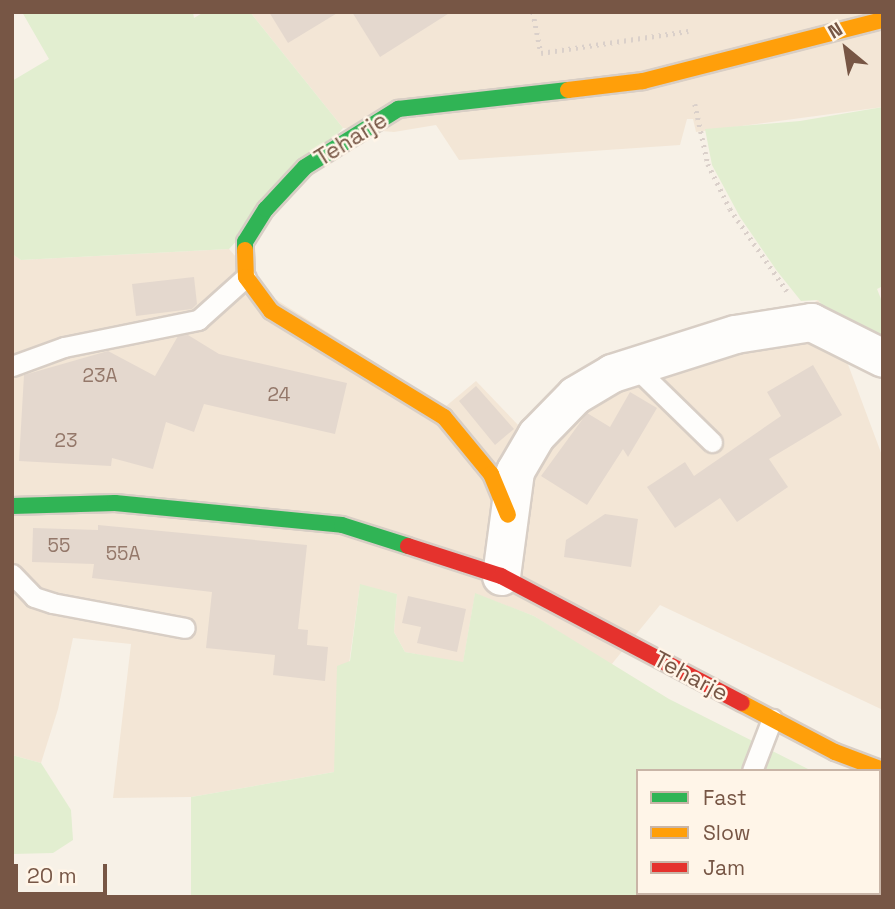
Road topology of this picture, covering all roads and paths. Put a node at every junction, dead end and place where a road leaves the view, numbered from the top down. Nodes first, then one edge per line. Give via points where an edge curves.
1 (533, 12) edge
2 (883, 20) edge
3 (698, 30) dead end
4 (687, 73) junction
5 (246, 277) junction
6 (811, 323) junction
7 (883, 358) edge
8 (12, 366) edge
9 (634, 366) junction
10 (712, 442) dead end
11 (12, 506) edge
12 (508, 515) junction
13 (12, 574) edge
14 (501, 576) junction
15 (185, 628) dead end
16 (772, 719) junction
17 (753, 769) edge
18 (881, 769) edge

1 - 3 path via 541,53
2 - 4 street, Teharje
4 - 5 street, Teharje via 398,109 305,167 266,209 245,242
4 - 6 path via 708,164 730,209
5 - 8 lane via 198,320 64,347
5 - 12 street via 286,324 444,417 491,474
6 - 7 street
6 - 9 street via 735,334
9 - 10 lane via 676,412
9 - 12 street via 575,395 536,435 515,471
11 - 14 street, Teharje via 116,503 342,525
12 - 14 street
13 - 15 lane via 34,597 52,603
14 - 16 street, Teharje
16 - 17 lane
16 - 18 street, Teharje

